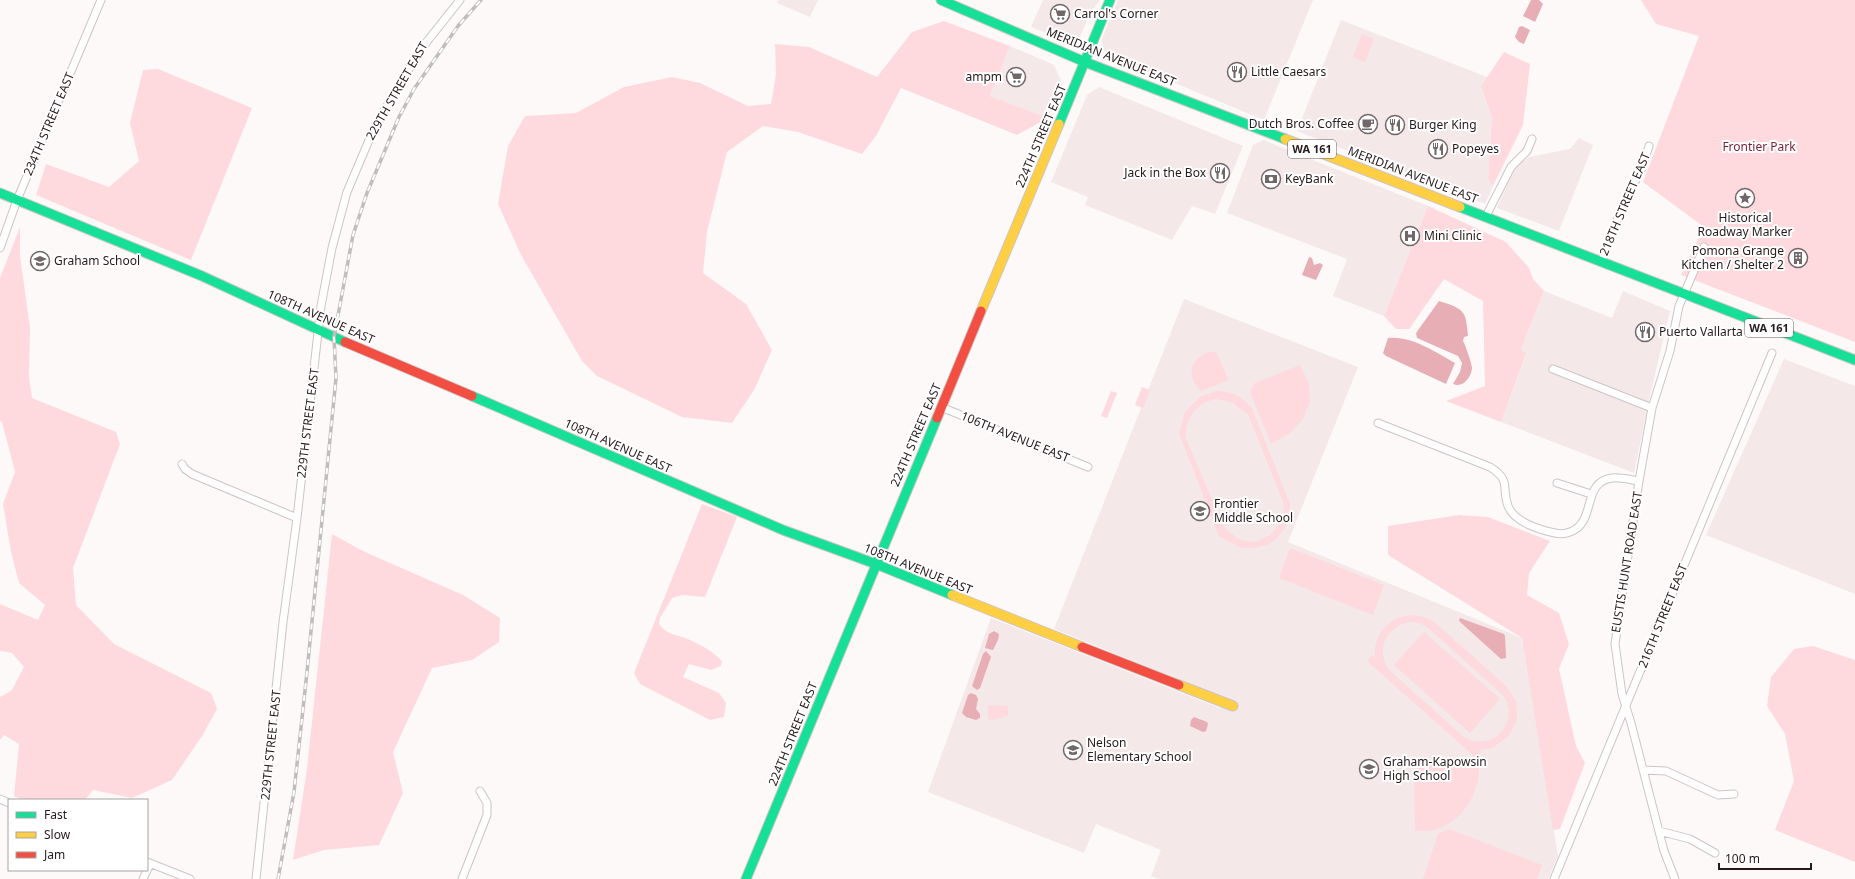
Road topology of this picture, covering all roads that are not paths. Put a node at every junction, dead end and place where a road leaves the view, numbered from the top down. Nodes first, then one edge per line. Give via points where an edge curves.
1 (101, 0) edge
2 (460, 0) edge
3 (941, 0) edge
4 (1110, 0) edge
5 (1085, 62) junction
6 (1532, 139) dead end
7 (1649, 146) dead end
8 (0, 193) edge
9 (17, 200) junction
10 (1486, 216) junction
11 (1704, 247) dead end
12 (0, 248) edge
13 (1601, 262) junction
14 (1684, 294) junction
15 (319, 329) junction
16 (1772, 353) dead end
17 (1855, 360) edge
18 (1553, 369) dead end
19 (941, 407) junction
20 (1652, 408) junction
21 (1378, 423) dead end
22 (182, 464) dead end
23 (1088, 467) dead end
24 (1639, 481) junction
25 (1558, 483) dead end
26 (1591, 494) junction
27 (297, 518) junction
28 (876, 564) junction
29 (1626, 705) junction
30 (1233, 706) dead end
31 (1643, 770) junction
32 (480, 791) dead end
33 (1734, 794) dead end
34 (1659, 831) junction
35 (1715, 853) dead end
36 (149, 863) edge
37 (190, 879) edge
38 (256, 879) edge
39 (462, 879) edge
40 (746, 879) edge
41 (1554, 879) edge
42 (1675, 879) edge

1 - 9 street, 234TH STREET EAST
2 - 15 street, 229TH STREET EAST via 431,34 407,70 365,147 347,192 332,248
3 - 5 main road, MERIDIAN AVENUE EAST / WA 161
4 - 5 main road, 224TH STREET EAST
5 - 10 main road, MERIDIAN AVENUE EAST / WA 161
5 - 19 main road, 224TH STREET EAST
6 - 10 street via 1527,151 1508,172
7 - 13 street, 218TH STREET EAST via 1643,166 1623,205
8 - 9 main road, 108TH AVENUE EAST
9 - 12 street, 234TH STREET EAST via 16,209
9 - 15 main road, 108TH AVENUE EAST via 202,276
10 - 13 main road, MERIDIAN AVENUE EAST / WA 161
11 - 14 street, EUSTIS HUNT ROAD EAST
13 - 14 main road, MERIDIAN AVENUE EAST / WA 161
14 - 17 main road, MERIDIAN AVENUE EAST / WA 161
14 - 20 street, EUSTIS HUNT ROAD EAST
15 - 27 street, 229TH STREET EAST
15 - 28 main road, 108TH AVENUE EAST via 727,506 803,538
16 - 29 street, 216TH STREET EAST
18 - 20 street
19 - 23 street, 106TH AVENUE EAST
19 - 28 main road, 224TH STREET EAST
20 - 24 street, EUSTIS HUNT ROAD EAST
21 - 26 street via 1496,471 1506,485 1510,510 1515,516 1540,529 1556,534 1573,531 1586,518
22 - 27 street via 184,469 192,474
24 - 26 street via 1611,478 1595,487
24 - 29 street, EUSTIS HUNT ROAD EAST via 1616,630 1617,667
25 - 26 street
27 - 38 street, 229TH STREET EAST via 283,622
28 - 30 main road, 108TH AVENUE EAST
28 - 40 main road, 224TH STREET EAST
29 - 31 street, EUSTIS HUNT ROAD EAST
29 - 41 street, 216TH STREET EAST
31 - 33 street via 1666,771 1718,795
31 - 34 street, EUSTIS HUNT ROAD EAST
32 - 39 street via 487,803 487,815
34 - 35 street via 1690,839
34 - 42 street, EUSTIS HUNT ROAD EAST
36 - 37 street

